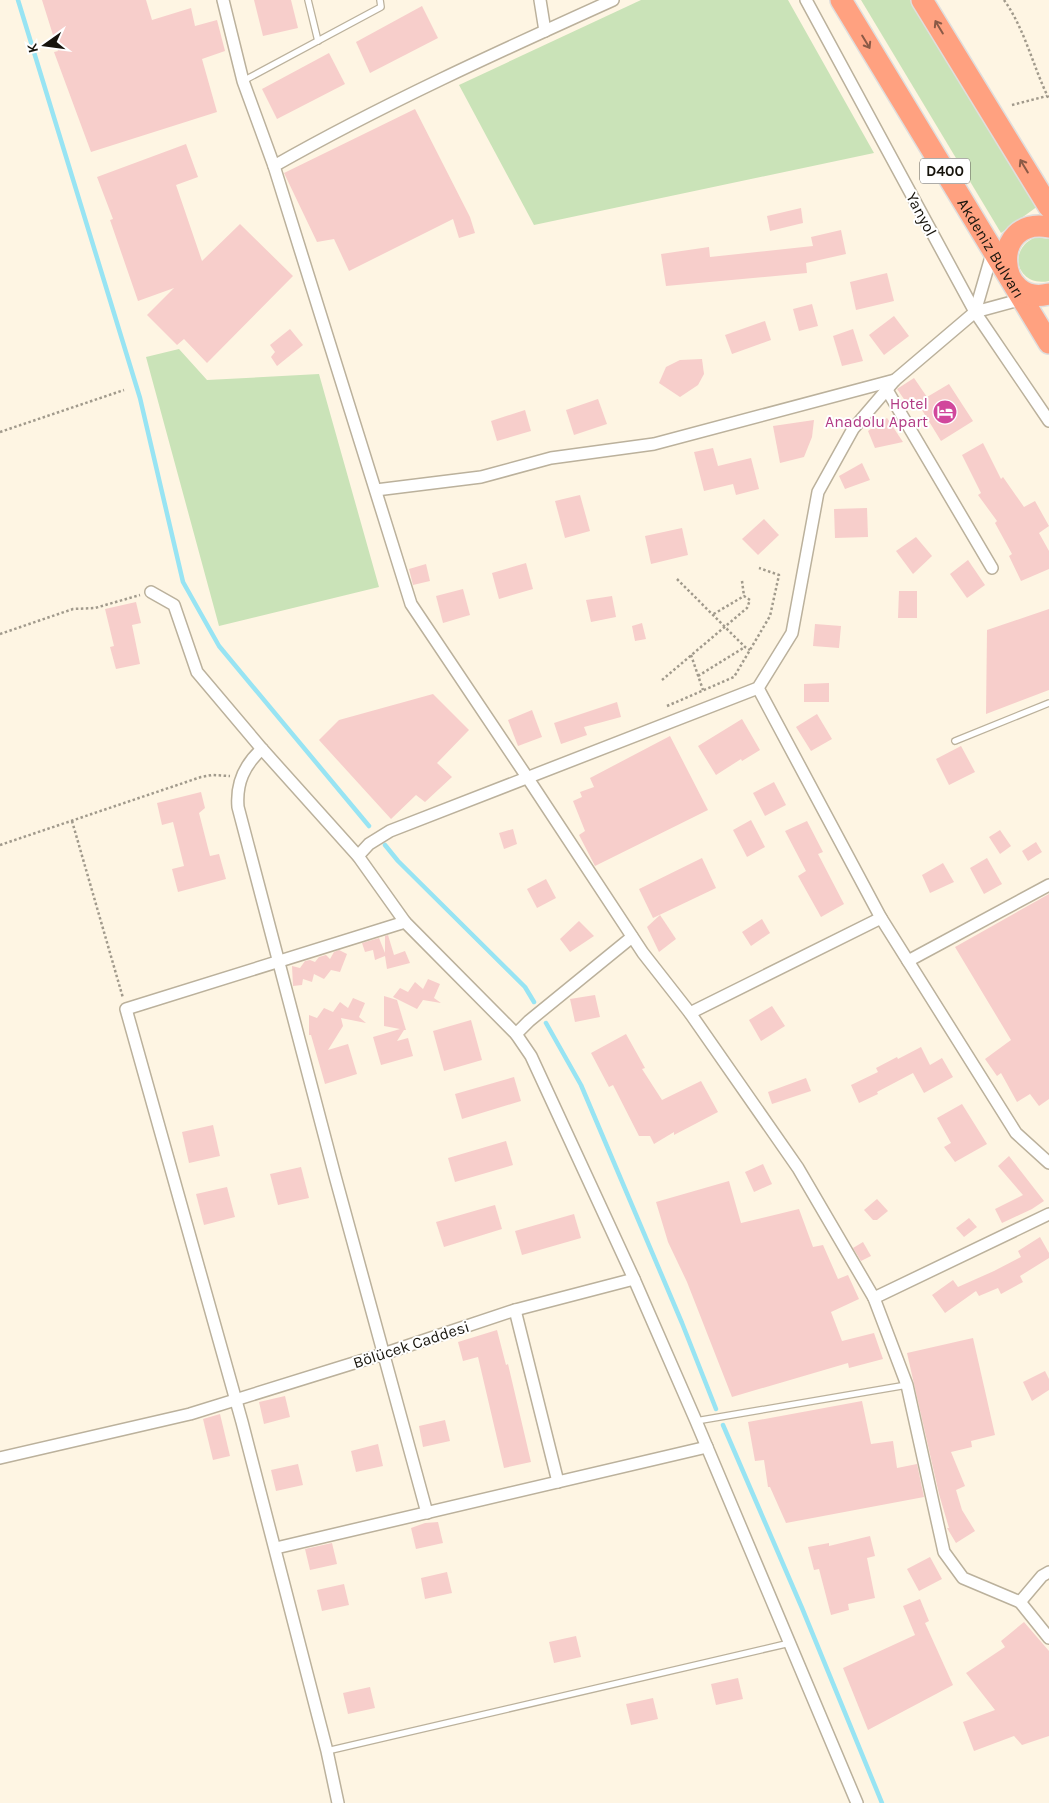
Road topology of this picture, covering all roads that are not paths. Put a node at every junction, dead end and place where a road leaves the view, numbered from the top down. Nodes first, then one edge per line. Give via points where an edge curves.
1 (223, 0) edge
2 (308, 0) edge
3 (380, 0) edge
4 (540, 0) edge
5 (612, 0) edge
6 (806, 0) edge
7 (841, 0) edge
8 (922, 0) edge
9 (545, 31) junction
10 (318, 41) junction
11 (243, 81) junction
12 (274, 166) junction
13 (1049, 208) edge
14 (1049, 227) edge
15 (993, 250) junction
16 (1012, 281) junction
17 (1049, 294) edge
18 (1023, 299) junction
19 (975, 312) junction
20 (1049, 343) edge
21 (895, 380) junction
22 (887, 390) junction
23 (1049, 422) edge
24 (376, 490) junction
25 (992, 568) dead end
26 (151, 592) road end
27 (758, 688) junction
28 (1049, 703) edge
29 (955, 741) dead end
30 (262, 749) junction
31 (527, 777) junction
32 (358, 856) junction
33 (1049, 885) edge
34 (881, 918) junction
35 (405, 922) junction
36 (632, 937) junction
37 (908, 961) junction
38 (278, 962) junction
39 (690, 1013) junction
40 (516, 1034) junction
41 (1049, 1163) edge
42 (1049, 1214) edge
43 (634, 1279) junction
44 (874, 1298) junction
45 (515, 1310) junction
46 (383, 1354) junction
47 (907, 1386) junction
48 (236, 1399) junction
49 (700, 1421) junction
50 (707, 1447) junction
51 (0, 1458) edge
52 (558, 1482) junction
53 (427, 1513) junction
54 (276, 1548) junction
55 (1049, 1572) edge
56 (1020, 1602) junction
57 (1049, 1638) edge
58 (790, 1643) junction
59 (327, 1751) junction
60 (338, 1803) edge
61 (858, 1803) edge

1 - 11 street
2 - 10 lane
3 - 10 lane via 380,7
4 - 9 street
5 - 9 street
6 - 19 street, Yanyol
7 -> 15 highway, Akdeniz Bulvarı / D400
13 -> 8 highway
9 - 12 street via 331,134
10 - 11 lane
11 - 12 street
12 - 24 street
14 - 16 highway via 1030,227 1012,239 1005,260
15 - 16 highway, Akdeniz Bulvarı / D400
15 - 19 street
16 - 17 highway via 1031,294
16 - 18 highway, Akdeniz Bulvarı / D400
18 - 19 street
18 - 20 highway, Akdeniz Bulvarı / D400
19 - 21 street
19 - 23 street, Yanyol
21 - 22 street
21 - 24 street via 654,444 551,458 481,477
22 - 25 street
22 - 27 street via 853,429 818,492 792,633
24 - 31 street via 410,604
26 - 30 street via 174,605 197,672
27 - 31 street
27 - 34 street
28 - 29 lane
30 - 32 street
30 - 38 street via 249,762 240,779 238,807
31 - 32 street via 390,831 369,844
31 - 36 street
32 - 35 street
33 - 37 street
34 - 37 street
34 - 39 street
35 - 38 street
35 - 40 street
36 - 39 street
36 - 40 street
37 - 41 street via 1016,1133
38 - 46 street
38 - 48 street via 126,1009
39 - 44 street via 798,1168
40 - 43 street via 542,1077
42 - 44 street
43 - 45 street, Bölücek Caddesi
43 - 49 street
44 - 47 street
45 - 46 street, Bölücek Caddesi
45 - 52 street
46 - 48 street, Bölücek Caddesi
46 - 53 street
47 - 49 lane
47 - 56 street via 944,1552 963,1578
48 - 51 street, Bölücek Caddesi via 190,1414
48 - 54 street
49 - 50 street
50 - 52 street
50 - 58 street
52 - 53 street
53 - 54 street
54 - 59 street
55 - 56 street
56 - 57 street
58 - 59 lane
58 - 61 street
59 - 60 street

